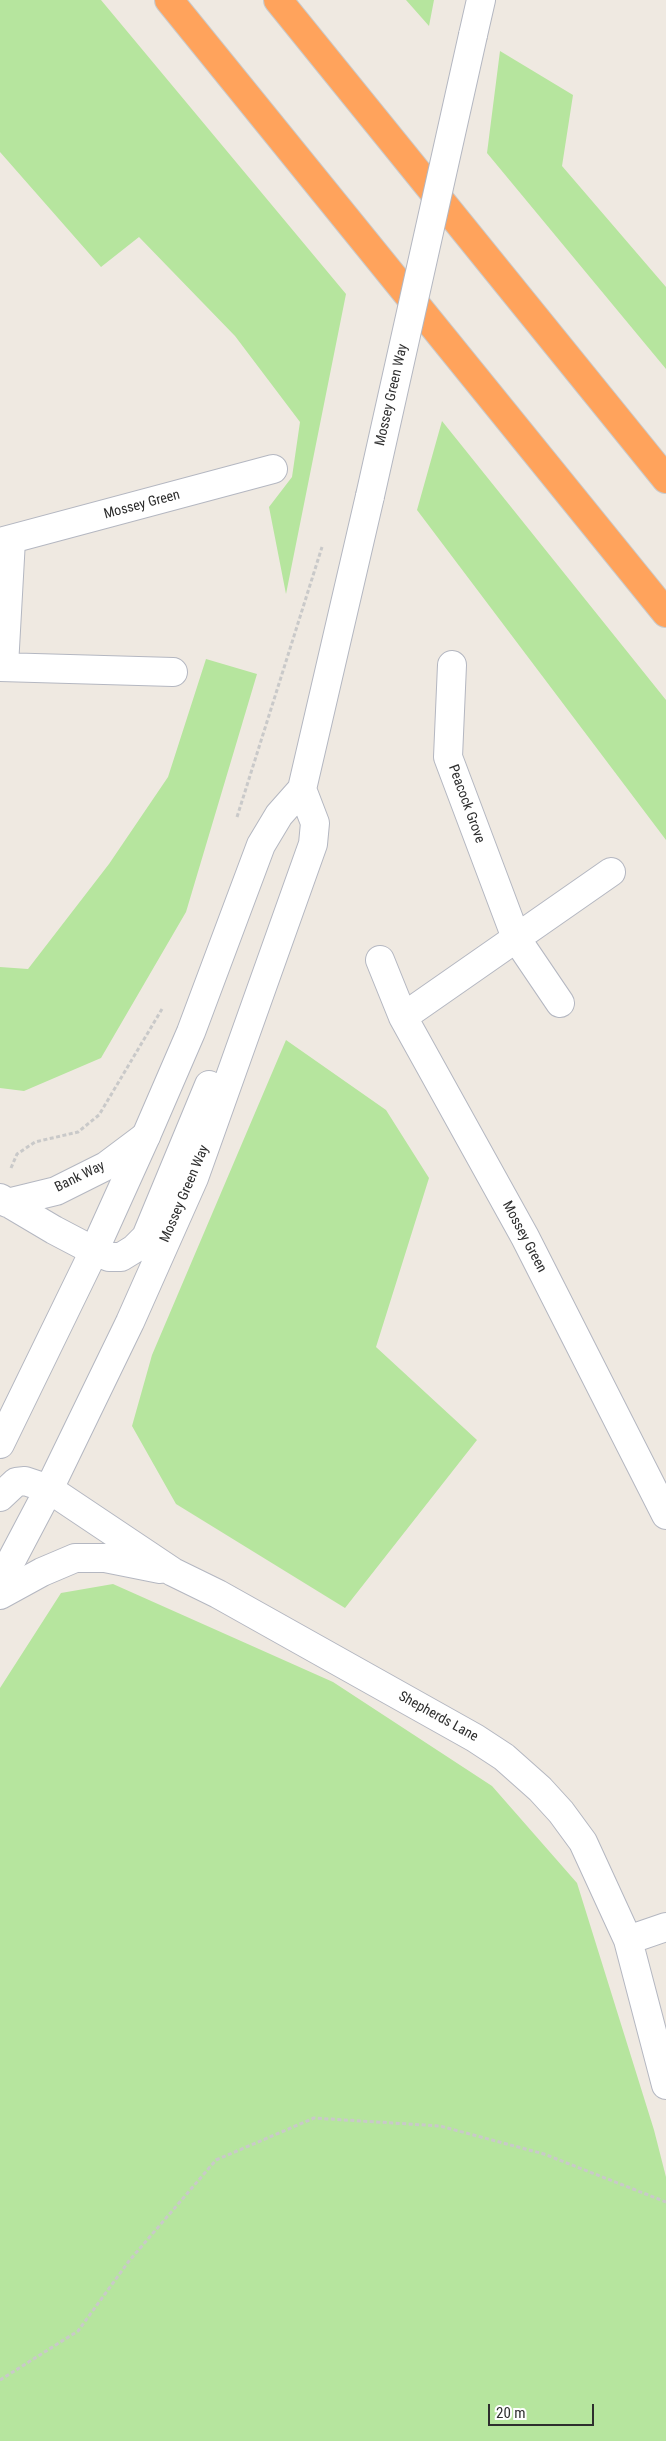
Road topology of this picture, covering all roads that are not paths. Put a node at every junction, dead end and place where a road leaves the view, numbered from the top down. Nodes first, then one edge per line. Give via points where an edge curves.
1 (169, 0) edge
2 (278, 0) edge
3 (481, 0) edge
4 (272, 469) dead end
5 (666, 479) edge
6 (5, 541) edge
7 (666, 613) edge
8 (452, 665) dead end
9 (2, 666) edge
10 (173, 672) dead end
11 (302, 789) junction
12 (611, 872) dead end
13 (303, 878) junction
14 (516, 938) junction
15 (380, 960) dead end
16 (560, 1003) dead end
17 (403, 1017) junction
18 (146, 1136) junction
19 (3, 1201) edge
20 (94, 1251) junction
21 (0, 1444) edge
22 (49, 1490) junction
23 (0, 1497) edge
24 (666, 1515) edge
25 (174, 1572) junction
26 (0, 1582) edge
27 (0, 1595) edge
28 (666, 1927) edge
29 (628, 1940) junction
30 (666, 2085) edge

1 - 7 highway
2 - 5 highway
3 - 11 street, Mossey Green Way, bridge
4 - 6 street, Mossey Green
6 - 9 street, Mossey Green
8 - 14 street, Peacock Grove via 448,757
9 - 10 street, Mossey Green
11 - 13 street, Mossey Green Way via 315,823
11 - 18 street via 284,808 261,845 194,1023
12 - 14 street
13 - 20 street, Bank Way via 285,897 277,912 149,1231 138,1246 120,1257 112,1258
13 - 22 street, Mossey Green Way via 194,1178 130,1322
14 - 16 street, Peacock Grove
14 - 17 street
15 - 17 street, Mossey Green
17 - 24 street, Mossey Green via 525,1237
18 - 19 street, Bank Way via 106,1166 64,1187
18 - 20 street
19 - 20 street, Bank Way
20 - 21 street
22 - 23 street, Shepherds Lane via 25,1481 16,1482
22 - 25 street, Shepherds Lane
22 - 26 street, Mossey Green Way
25 - 27 street via 105,1558 75,1558 49,1568
25 - 29 street, Shepherds Lane via 475,1738 504,1758 562,1812 583,1842
28 - 29 street
29 - 30 street, Shepherds Lane

